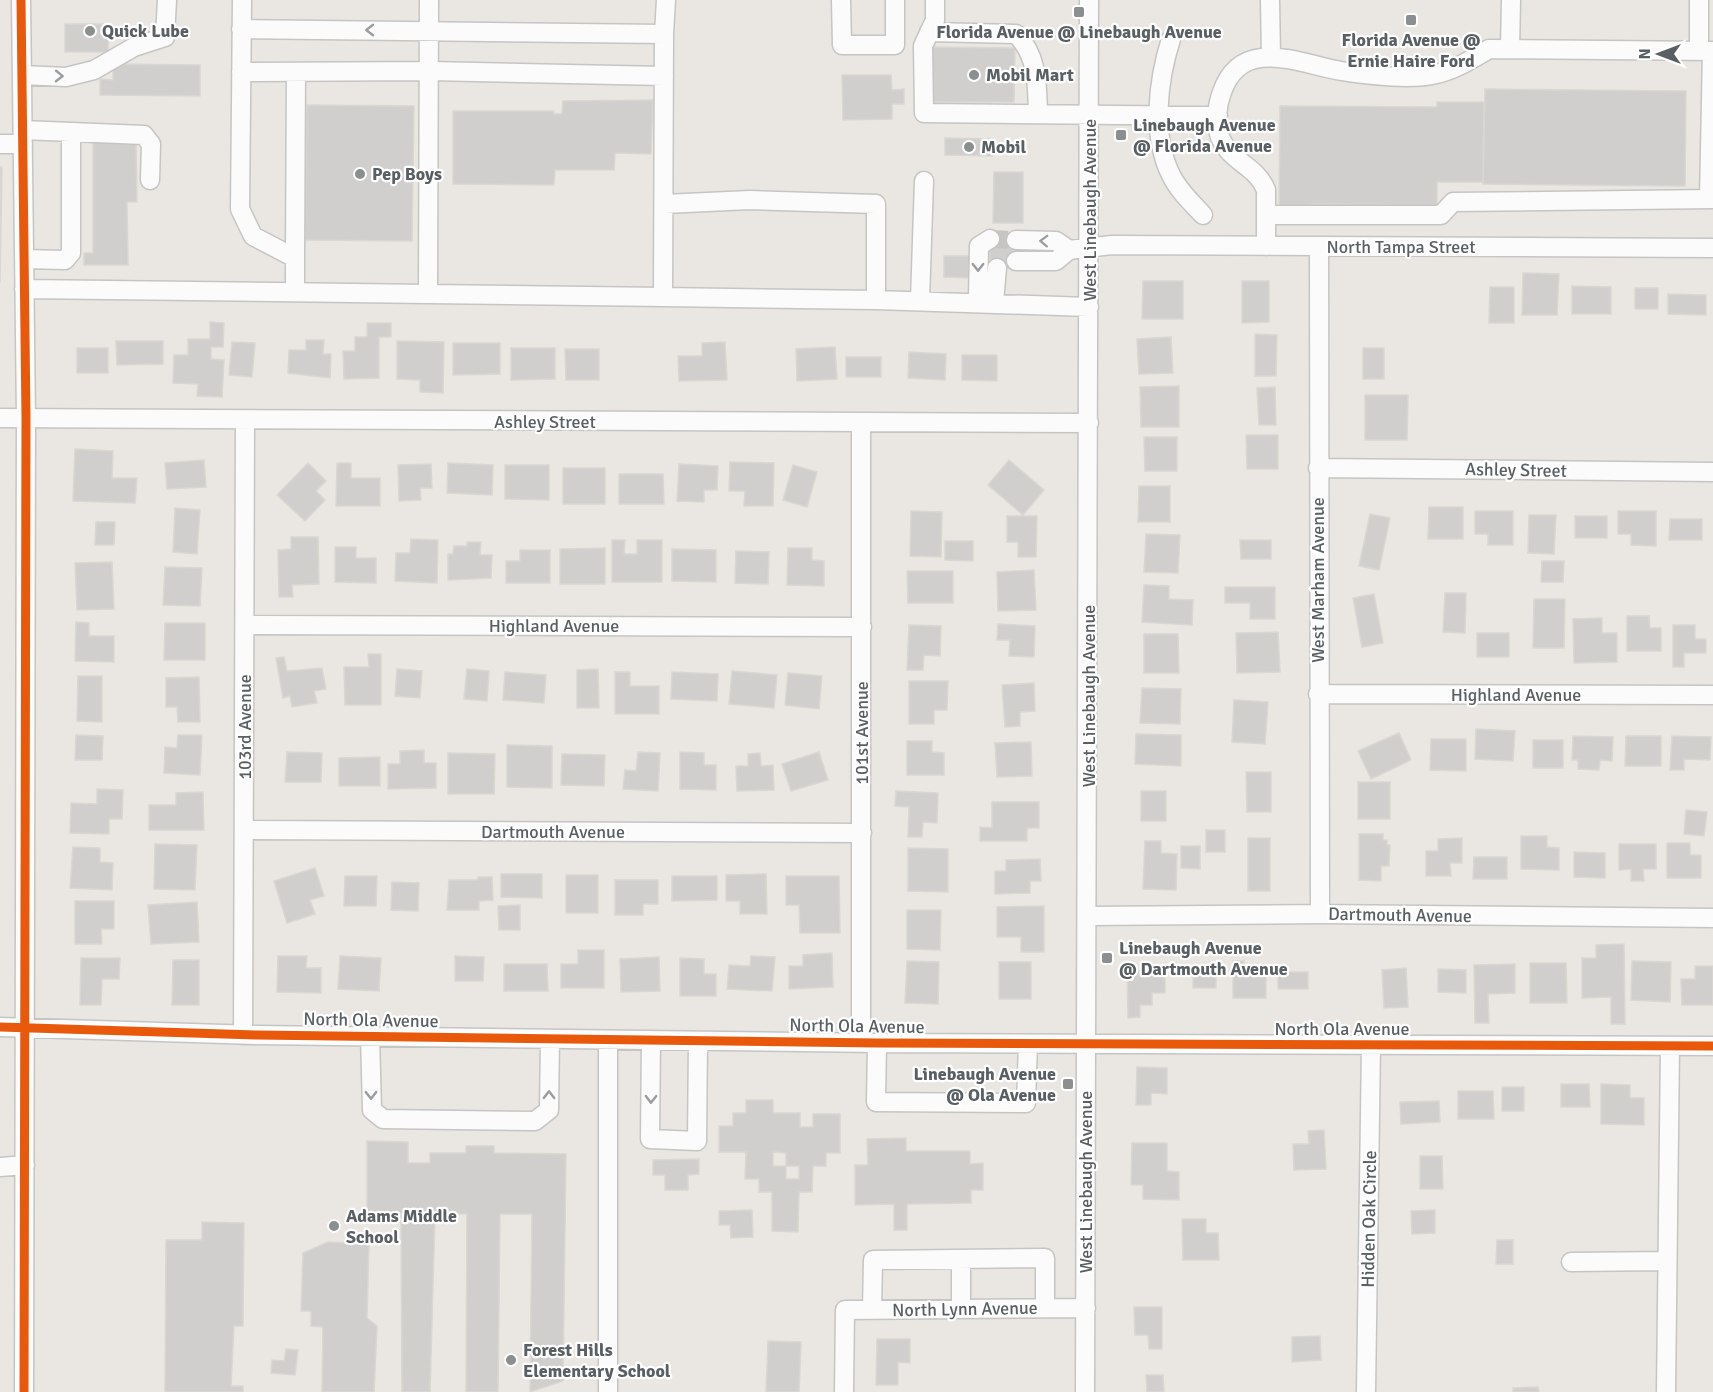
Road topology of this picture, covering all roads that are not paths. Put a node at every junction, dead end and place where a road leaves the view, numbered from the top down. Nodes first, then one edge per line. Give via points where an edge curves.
1 (21, 0) edge
2 (166, 0) edge
3 (242, 0) edge
4 (429, 0) edge
5 (666, 0) edge
6 (841, 0) edge
7 (895, 0) edge
8 (935, 0) edge
9 (1089, 0) edge
10 (1270, 0) edge
11 (1510, 0) edge
12 (1699, 0) edge
13 (241, 29) junction
14 (429, 30) junction
15 (664, 34) junction
16 (926, 39) junction
17 (1171, 39) dead end
18 (895, 45) junction
19 (1510, 49) junction
20 (1708, 51) edge
21 (1270, 56) junction
22 (429, 71) junction
23 (241, 72) junction
24 (296, 72) junction
25 (22, 75) junction
26 (664, 76) junction
27 (1038, 113) junction
28 (1090, 114) junction
29 (1158, 114) junction
30 (1218, 116) junction
31 (71, 133) junction
32 (23, 137) junction
33 (0, 144) edge
34 (150, 180) dead end
35 (924, 182) dead end
36 (1711, 199) edge
37 (664, 204) junction
38 (1203, 214) dead end
39 (1266, 215) junction
40 (990, 239) dead end
41 (1016, 240) tunnel mouth
42 (1266, 246) junction
43 (1319, 246) junction
44 (1713, 248) edge
45 (1069, 250) junction
46 (1089, 250) junction
47 (295, 258) junction
48 (24, 259) junction
49 (1016, 261) tunnel mouth
50 (997, 268) dead end
51 (24, 290) junction
52 (295, 292) junction
53 (428, 294) junction
54 (663, 297) junction
55 (876, 300) junction
56 (920, 300) junction
57 (986, 302) junction
58 (1089, 307) junction
59 (0, 418) edge
60 (26, 418) junction
61 (245, 420) junction
62 (861, 423) junction
63 (1089, 423) junction
64 (1318, 468) junction
65 (1713, 472) edge
66 (245, 625) junction
67 (862, 627) junction
68 (1318, 694) junction
69 (1713, 695) edge
70 (244, 831) junction
71 (862, 833) junction
72 (1320, 914) junction
73 (1088, 916) junction
74 (1713, 918) edge
75 (0, 1027) edge
76 (25, 1027) junction
77 (243, 1035) junction
78 (370, 1036) junction
79 (550, 1039) junction
80 (608, 1040) junction
81 (651, 1040) junction
82 (698, 1041) junction
83 (869, 1043) junction
84 (1028, 1044) junction
85 (1087, 1045) junction
86 (1371, 1046) junction
87 (1670, 1046) junction
88 (1713, 1046) edge
89 (25, 1165) junction
90 (0, 1167) edge
91 (961, 1259) junction
92 (1571, 1262) dead end
93 (1668, 1262) junction
94 (1046, 1308) junction
95 (1086, 1308) junction
96 (961, 1309) junction
97 (872, 1310) junction
98 (24, 1392) edge
99 (608, 1392) edge
100 (844, 1392) edge
101 (1085, 1392) edge
102 (1366, 1392) edge
103 (1666, 1392) edge

1 - 25 street
25 -> 2 street via 66,77 94,70 134,47 165,37
3 - 13 street
4 - 14 street
5 - 15 street
6 - 18 street via 842,45
7 - 18 street
8 - 16 street via 935,20
9 - 28 street, West Linebaugh Avenue
10 - 21 street
11 - 19 street
12 - 20 street
14 -> 13 street
13 - 23 street
14 - 15 street
14 - 22 street
15 - 26 street
16 - 18 street
16 - 27 street via 1016,34 1025,43 1037,71
16 - 27 street via 924,113
17 - 29 street
19 - 20 street
19 - 21 street via 1489,49 1463,65 1430,75 1373,75
20 - 36 street
21 - 30 street via 1248,62 1233,72 1224,87
22 - 24 street
22 - 26 street
22 - 53 street
23 - 24 street
23 - 47 street via 240,209 253,236
24 - 47 street
25 - 32 street
26 - 37 street
27 - 28 street
28 - 29 street
28 - 46 street, West Linebaugh Avenue
29 - 30 street
29 - 38 street via 1170,174
30 - 39 street via 1220,136 1228,151 1264,183
31 - 32 street
31 - 34 street via 144,135 151,144
31 - 48 street via 71,253 65,260
32 - 33 street
32 - 48 street
35 - 56 street
36 - 39 street via 1454,202 1441,215
37 - 54 street
37 - 55 street via 750,200 876,204
39 - 42 street
40 -> 57 street via 979,246
45 -> 41 street via 1056,241
42 - 43 street, North Tampa Street
42 - 46 street, North Tampa Street via 1112,245
43 - 44 street, North Tampa Street
43 - 64 street, West Marham Avenue
45 - 46 street, North Tampa Street
45 - 49 street via 1056,261
46 - 58 street, West Linebaugh Avenue
47 - 52 street
48 - 51 street
50 - 57 street
51 - 52 street
51 - 60 street
52 - 53 street
53 - 54 street
54 - 55 street
55 - 56 street
56 - 57 street
57 - 58 street
58 - 63 street, West Linebaugh Avenue
59 - 60 street, Ashley Street
60 - 61 street, Ashley Street
60 - 76 street
61 - 62 street, Ashley Street
61 - 66 street, 103rd Avenue
62 - 63 street, Ashley Street
62 - 67 street, 101st Avenue
63 - 73 street, West Linebaugh Avenue
64 - 65 street, Ashley Street
64 - 68 street, West Marham Avenue
66 - 67 street, Highland Avenue
66 - 70 street, 103rd Avenue
67 - 71 street, 101st Avenue
68 - 69 street, Highland Avenue
68 - 72 street, West Marham Avenue
70 - 71 street, Dartmouth Avenue
70 - 77 street, 103rd Avenue
71 - 83 street, 101st Avenue
72 - 73 street, Dartmouth Avenue
72 - 74 street, Dartmouth Avenue
73 - 85 street, West Linebaugh Avenue
75 - 76 street, North Ola Avenue
76 - 77 street, North Ola Avenue
76 - 89 street
77 - 78 street, North Ola Avenue
78 - 79 street, North Ola Avenue
78 -> 79 street via 372,1110 383,1119 406,1120 535,1121 544,1116 549,1110
79 - 80 street, North Ola Avenue
80 - 81 street, North Ola Avenue
80 - 99 street
81 - 82 street, North Ola Avenue
81 -> 82 street via 650,1139 697,1141
82 - 83 street, North Ola Avenue
83 - 84 street, North Ola Avenue
83 - 84 street, 101st Avenue via 876,1102 1026,1103
84 - 85 street, North Ola Avenue
85 - 86 street, North Ola Avenue
85 - 95 street, West Linebaugh Avenue
86 - 87 street, North Ola Avenue
86 - 102 street, Hidden Oak Circle
87 - 88 street, North Ola Avenue
87 - 93 street
89 - 90 street
89 - 98 street
91 - 94 street via 1046,1258
91 - 96 street
91 - 97 street via 873,1260
92 - 93 street
93 - 103 street
94 - 95 street, North Lynn Avenue
94 - 96 street, North Lynn Avenue
95 - 101 street, West Linebaugh Avenue
96 - 97 street, North Lynn Avenue
97 - 100 street, North Lynn Avenue via 844,1310

